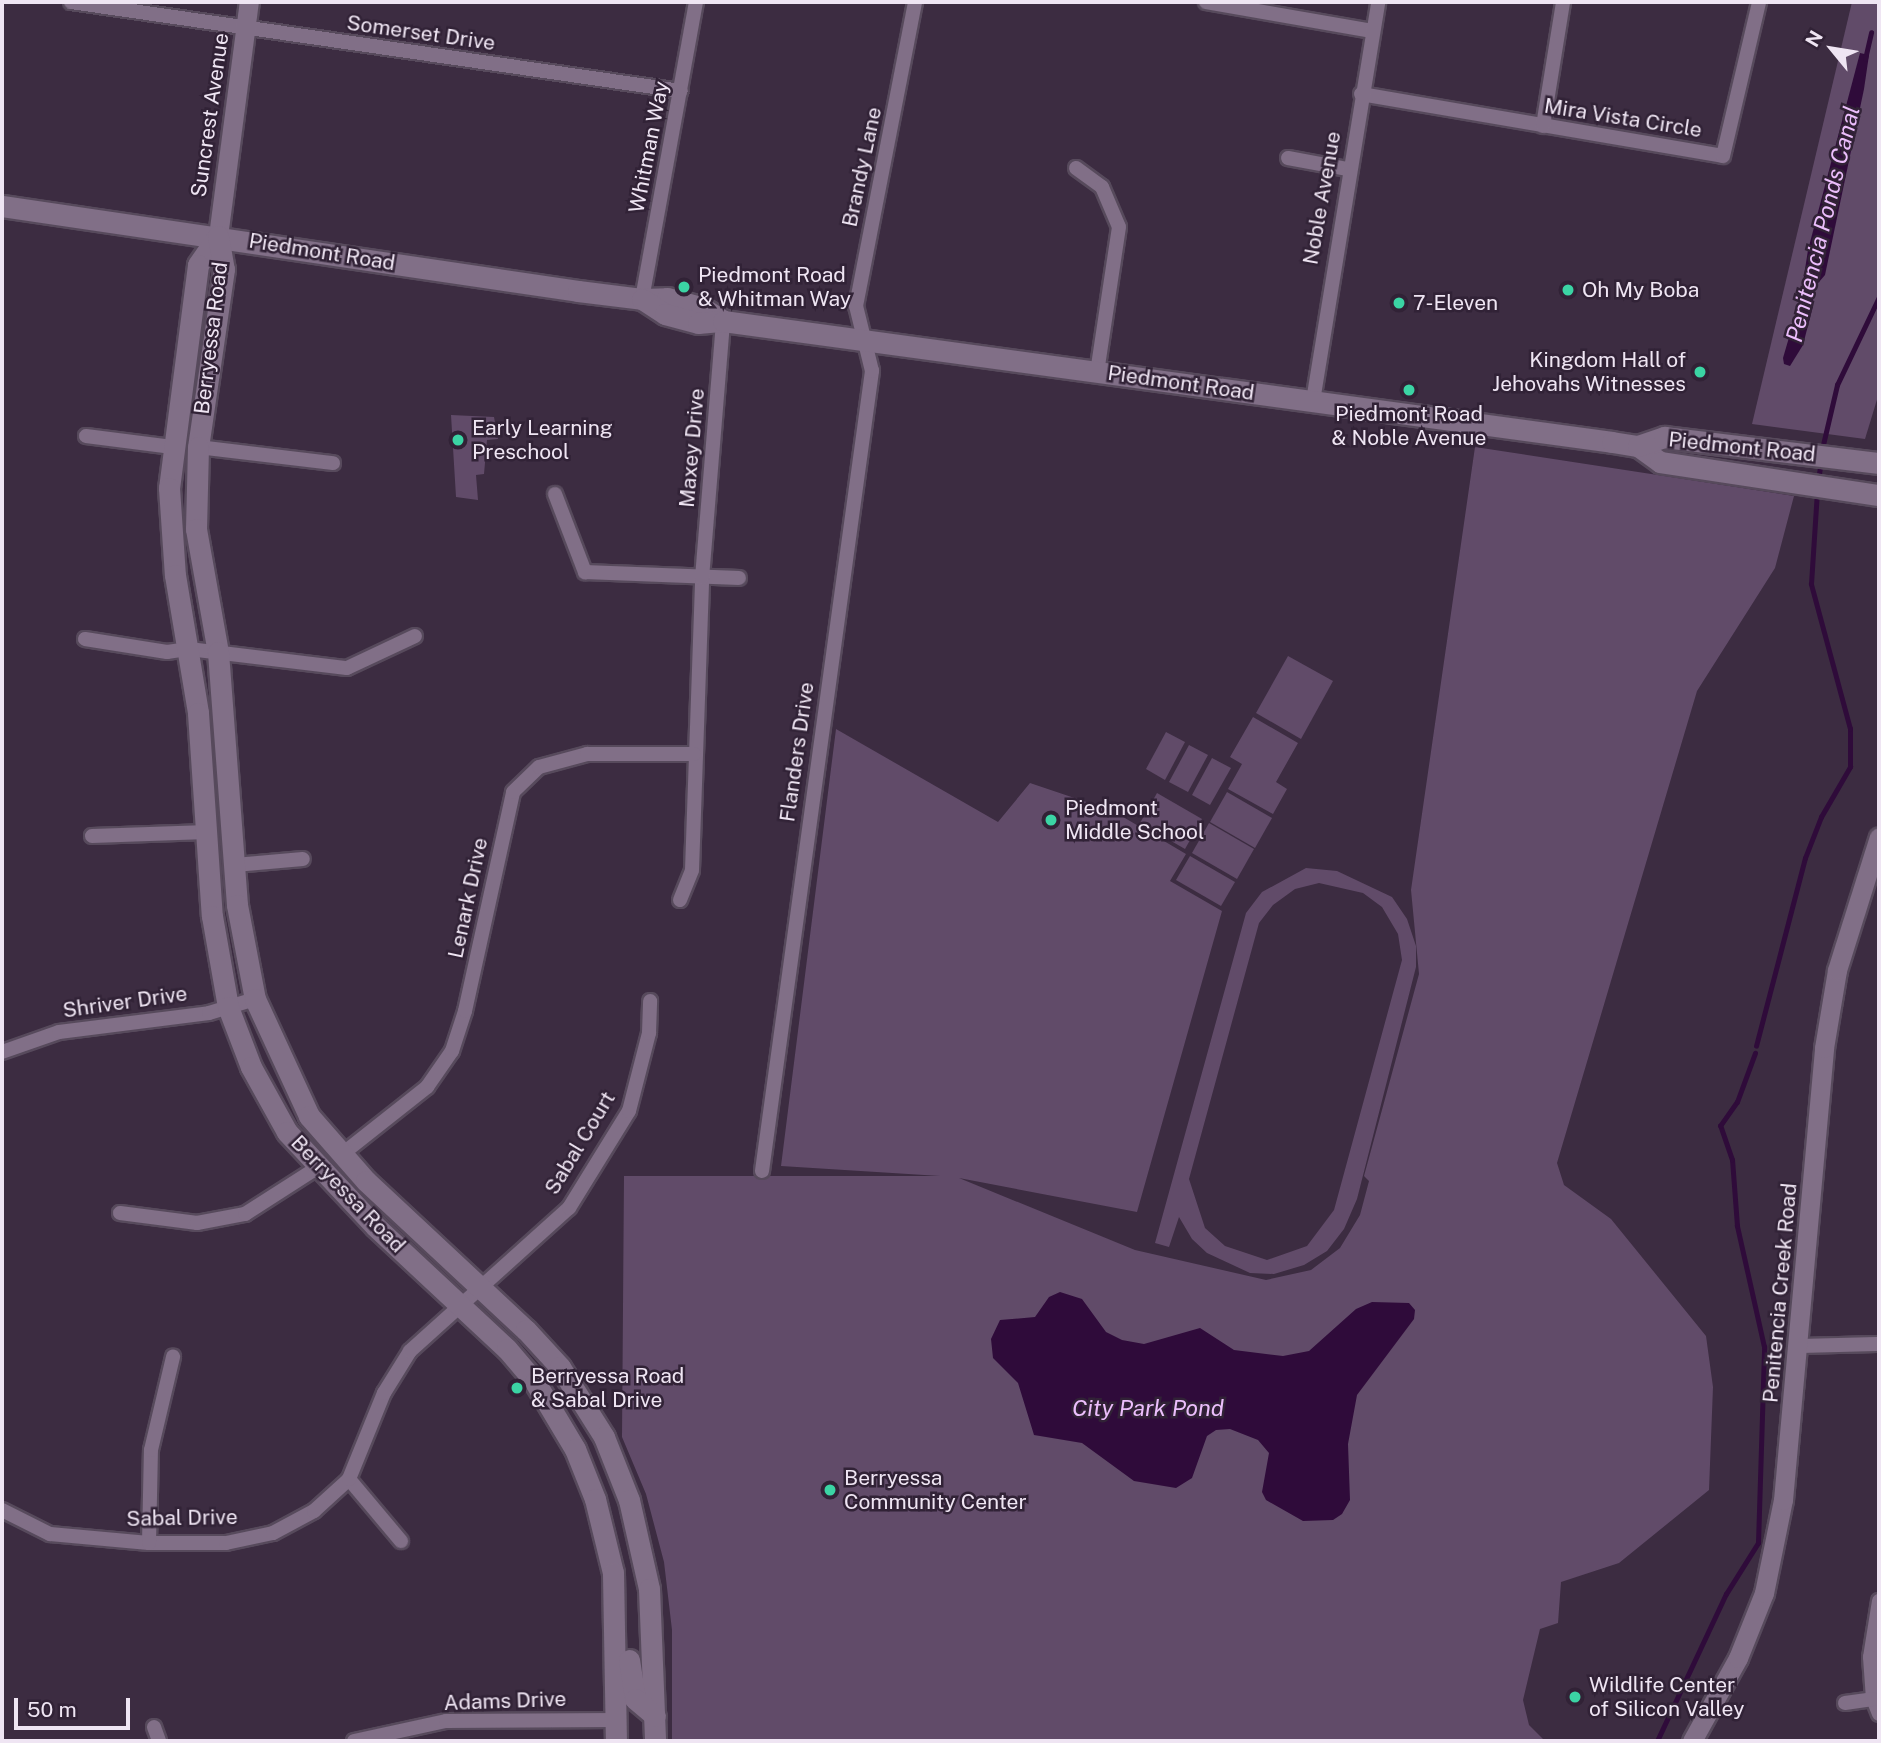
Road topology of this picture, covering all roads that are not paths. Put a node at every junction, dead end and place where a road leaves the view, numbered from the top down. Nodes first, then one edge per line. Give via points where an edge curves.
1 (71, 2) edge
2 (249, 2) edge
3 (696, 2) edge
4 (915, 2) edge
5 (1206, 2) edge
6 (1378, 2) edge
7 (1563, 2) edge
8 (1759, 2) edge
9 (245, 29) junction
10 (1373, 31) junction
11 (681, 91) junction
12 (1361, 94) junction
13 (1543, 126) junction
14 (1288, 158) dead end
15 (1076, 168) dead end
16 (1348, 169) junction
17 (2, 205) edge
18 (218, 236) junction
19 (642, 299) junction
20 (723, 321) junction
21 (865, 340) junction
22 (1097, 372) junction
23 (1313, 401) junction
24 (86, 436) dead end
25 (1638, 446) junction
26 (172, 447) junction
27 (198, 447) junction
28 (333, 463) dead end
29 (1879, 463) edge
30 (555, 494) dead end
31 (1879, 495) edge
32 (702, 578) junction
33 (739, 578) dead end
34 (415, 636) dead end
35 (85, 639) dead end
36 (189, 649) junction
37 (218, 652) junction
38 (694, 754) junction
39 (207, 832) junction
40 (92, 836) dead end
41 (1879, 837) edge
42 (303, 859) dead end
43 (234, 866) junction
44 (680, 900) dead end
45 (256, 999) junction
46 (650, 1001) dead end
47 (228, 1007) junction
48 (2, 1050) edge
49 (341, 1155) junction
50 (317, 1168) junction
51 (762, 1171) dead end
52 (120, 1213) dead end
53 (483, 1287) junction
54 (462, 1305) junction
55 (1879, 1344) edge
56 (1798, 1346) junction
57 (173, 1357) dead end
58 (349, 1479) junction
59 (2, 1510) edge
60 (401, 1541) dead end
61 (149, 1543) junction
62 (1879, 1601) edge
63 (617, 1637) junction
64 (1873, 1699) junction
65 (1845, 1703) dead end
66 (1879, 1714) edge
67 (655, 1716) junction
68 (616, 1731) edge
69 (354, 1741) edge
70 (634, 1741) edge
71 (655, 1741) edge
72 (1692, 1741) edge

1 - 9 street, Somerset Drive
2 - 9 street, Suncrest Avenue
3 - 11 street, Whitman Way
4 - 21 street, Brandy Lane via 856,306
5 - 10 street
6 - 10 street, Noble Avenue
7 - 13 street
8 - 13 street, Mira Vista Circle via 1723,156
9 - 11 street, Somerset Drive
9 - 18 street, Suncrest Avenue
10 - 12 street, Noble Avenue
11 - 19 street, Whitman Way
12 - 13 street, Mira Vista Circle
12 - 16 street, Noble Avenue
14 - 16 street
15 - 22 street via 1102,187 1119,227
16 - 23 street, Noble Avenue
17 - 18 main road, Piedmont Road
18 - 19 main road, Piedmont Road
18 - 26 main road, Berryessa Road via 198,265
18 - 27 main road, Berryessa Road via 224,269
19 - 20 main road, Piedmont Road via 665,314 698,323
20 - 21 main road, Piedmont Road
20 - 32 street, Maxey Drive
21 - 22 main road, Piedmont Road
21 - 51 street, Flanders Drive via 872,371
22 - 23 main road, Piedmont Road
23 - 25 main road, Piedmont Road
24 - 26 street
25 - 29 main road, Piedmont Road via 1664,437
25 - 31 main road, Piedmont Road via 1660,462
26 - 36 main road, Berryessa Road via 170,530
27 - 28 street
27 - 37 main road, Berryessa Road via 196,529
30 - 32 street via 585,572
32 - 33 street
32 - 38 street, Maxey Drive
34 - 37 street via 347,668
35 - 36 street via 167,652
36 - 37 street
36 - 39 main road, Berryessa Road
37 - 43 main road, Berryessa Road
38 - 44 street, Maxey Drive via 692,870
38 - 49 street, Lenark Drive via 587,754 539,766 513,792 452,1051 427,1087
39 - 40 street
39 - 47 main road, Berryessa Road via 212,916
41 - 56 street, Penitencia Creek Road via 1837,970 1824,1048
42 - 43 street
43 - 45 main road, Berryessa Road via 245,957
45 - 47 street, Shriver Drive
45 - 49 main road, Berryessa Road via 292,1086
46 - 53 street, Sabal Court via 649,1033 629,1111 569,1208
47 - 48 street, Shriver Drive via 59,1032
47 - 50 main road, Berryessa Road via 251,1067 287,1132
49 - 53 main road, Berryessa Road
50 - 52 street via 244,1214 197,1223
50 - 54 main road, Berryessa Road
53 - 54 street, Sabal Court
53 - 67 main road, Berryessa Road via 560,1367 604,1437 624,1484 649,1589
54 - 58 street, Sabal Drive via 410,1351 384,1393
54 - 63 main road, Berryessa Road via 535,1382 575,1449 609,1553
55 - 56 street
56 - 72 street, Penitencia Creek Road via 1783,1500 1765,1593 1738,1658
57 - 61 street via 151,1450
58 - 60 street
58 - 61 street, Sabal Drive via 314,1511 273,1532 226,1543
59 - 61 street, Sabal Drive via 50,1534
62 - 64 street via 1870,1657
63 - 67 main road via 629,1658 635,1699
63 - 68 main road, Berryessa Road
64 - 65 street
64 - 66 street
67 - 71 main road, Berryessa Road
68 - 69 street, Adams Drive via 446,1721
68 - 70 main road

